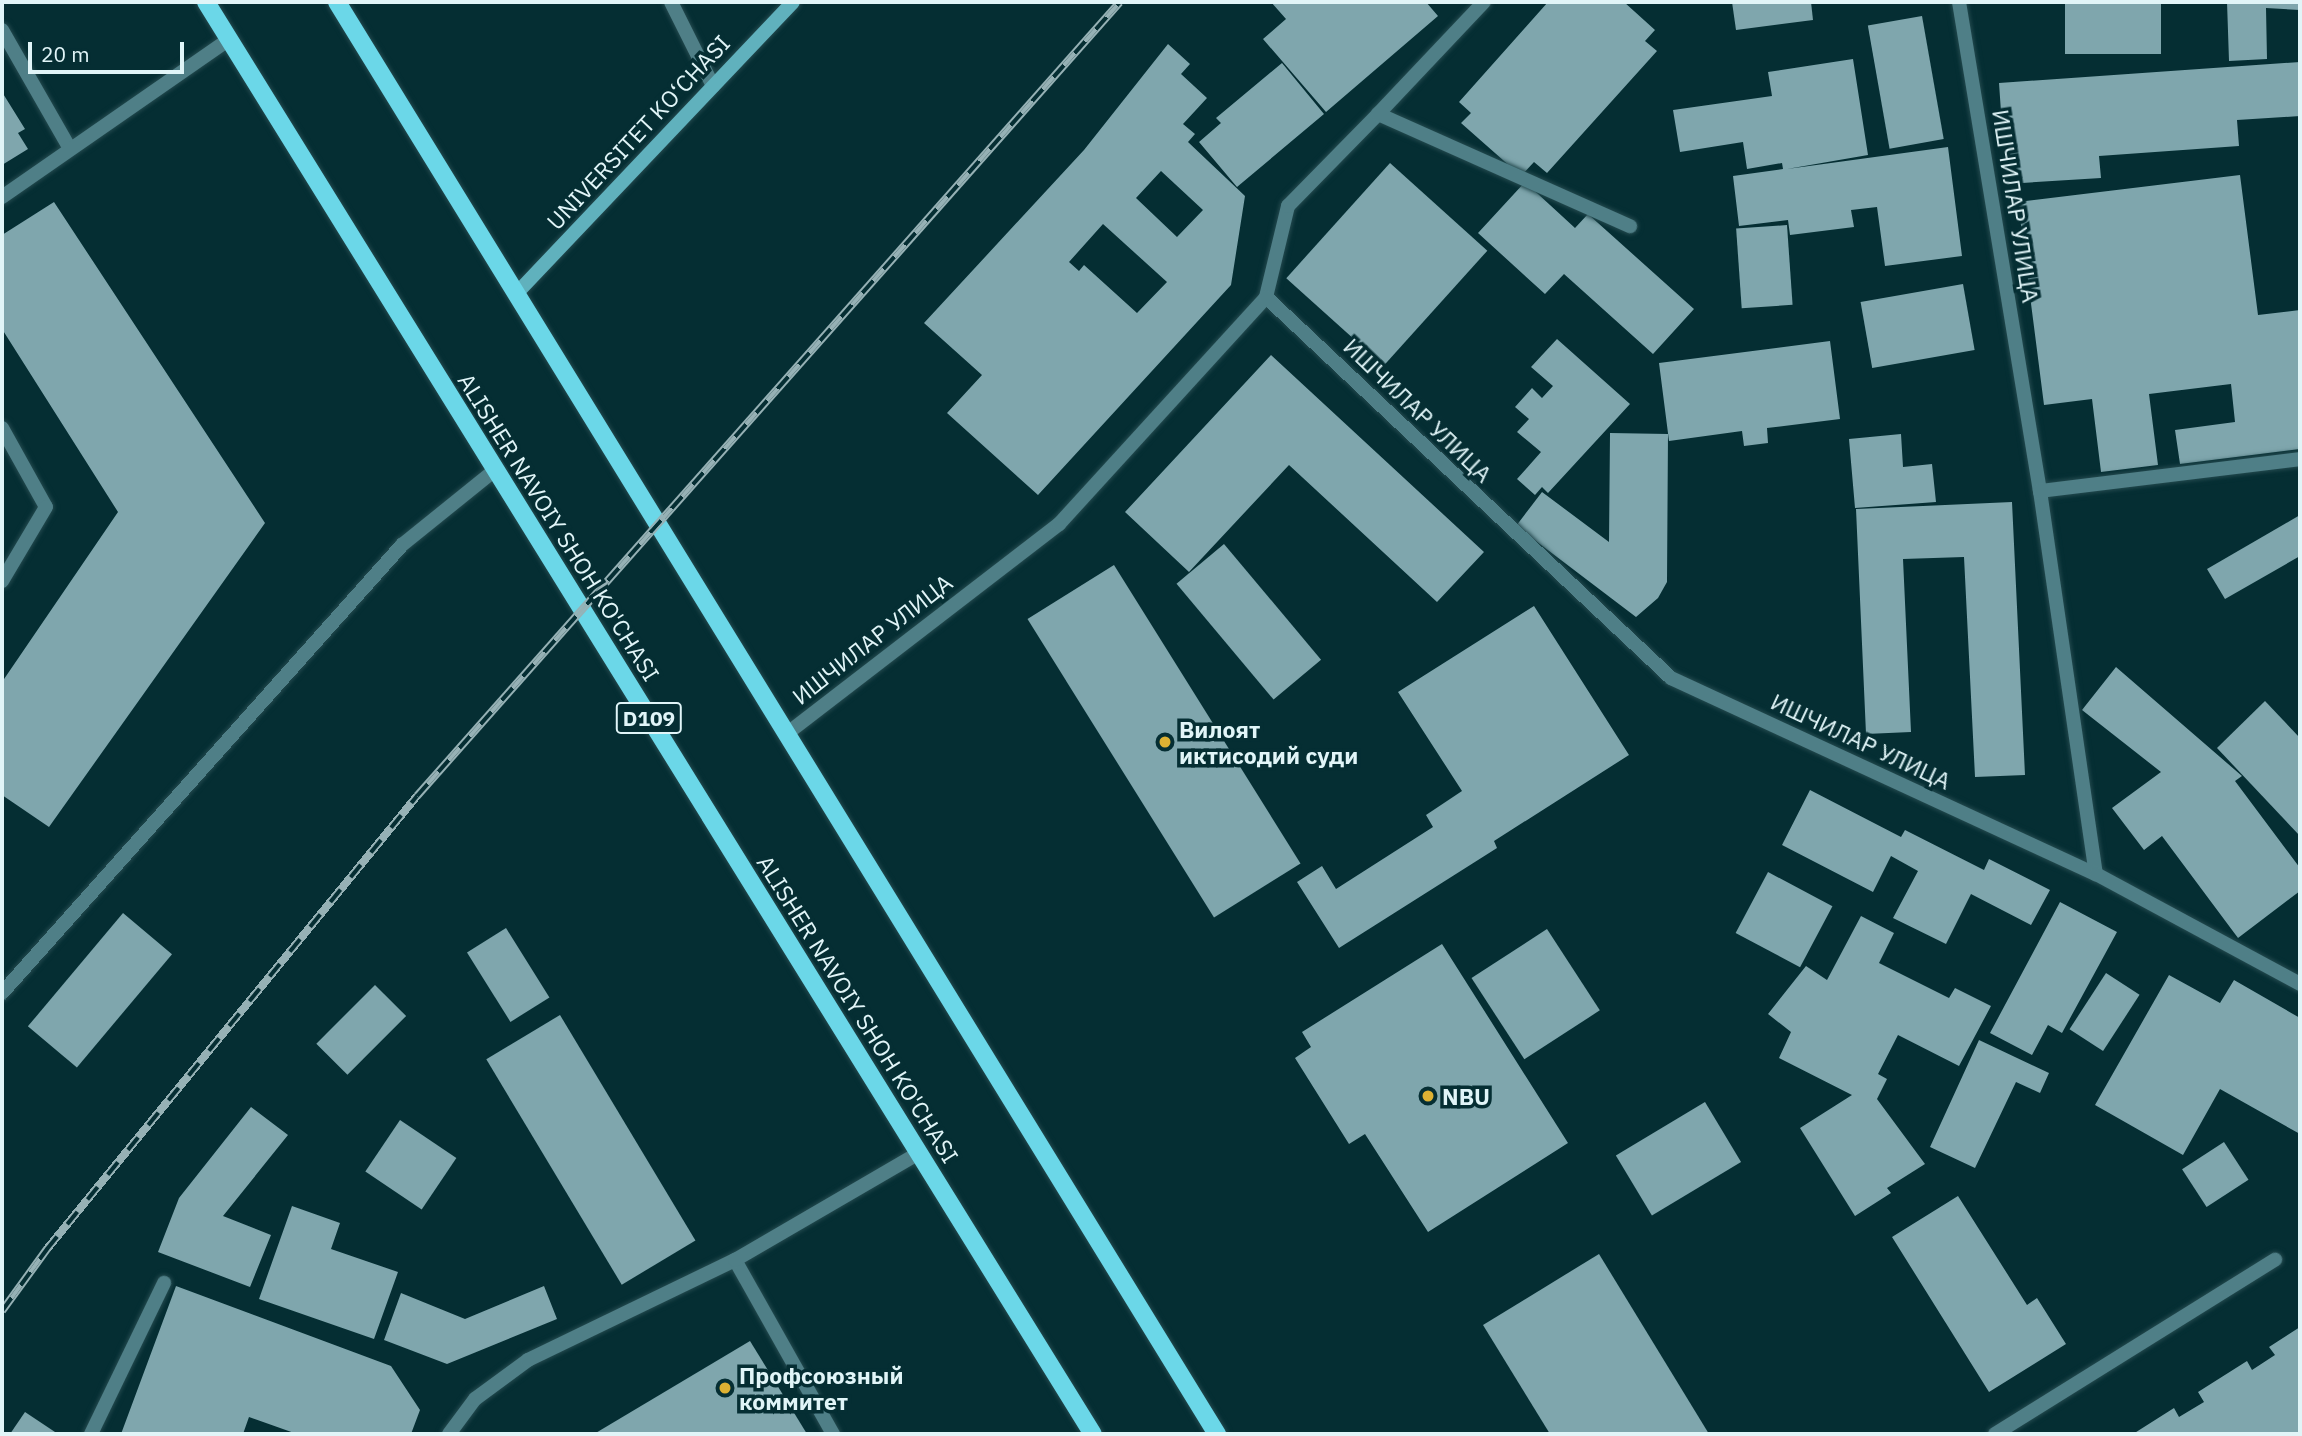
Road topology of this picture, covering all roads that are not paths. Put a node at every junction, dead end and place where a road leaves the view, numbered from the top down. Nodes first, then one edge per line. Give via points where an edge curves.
1 (206, 2) edge
2 (337, 2) edge
3 (671, 2) edge
4 (793, 2) edge
5 (1483, 2) edge
6 (1959, 2) edge
7 (2, 30) edge
8 (229, 38) junction
9 (713, 86) junction
10 (1378, 114) junction
11 (69, 147) junction
12 (2, 197) edge
13 (1630, 226) dead end
14 (516, 294) junction
15 (1266, 297) junction
16 (2, 428) edge
17 (2300, 459) edge
18 (495, 470) junction
19 (2040, 491) junction
20 (2, 581) edge
21 (789, 732) junction
22 (2096, 874) junction
23 (2300, 984) edge
24 (2, 993) edge
25 (919, 1153) junction
26 (735, 1260) junction
27 (2275, 1260) dead end
28 (164, 1283) dead end
29 (91, 1434) edge
30 (449, 1434) edge
31 (833, 1434) edge
32 (1093, 1434) edge
33 (1217, 1434) edge
34 (1995, 1434) edge

1 - 8 main road, ALISHER NAVOIY SHOH KO'CHASI / D109
2 - 14 main road
3 - 9 street
4 - 9 main road, UNIVERSITET KО‘CHASI
5 - 10 street
6 - 19 street, ИШЧИЛАР УЛИЦА
7 - 11 street
8 - 11 street
8 - 18 main road, ALISHER NAVOIY SHOH KO'CHASI / D109
9 - 14 main road, UNIVERSITET KО‘CHASI
10 - 13 street
10 - 15 street via 1288,206
11 - 12 street
14 - 21 main road
15 - 21 street, ИШЧИЛАР УЛИЦА via 1059,524
15 - 22 street, ИШЧИЛАР УЛИЦА via 1671,678
16 - 20 street via 46,507
17 - 19 street
18 - 24 street via 402,545
18 - 25 main road, ALISHER NAVOIY SHOH KO'CHASI / D109
19 - 22 street, ИШЧИЛАР УЛИЦА
21 - 33 main road
22 - 23 street, ИШЧИЛАР УЛИЦА
25 - 26 street
25 - 32 main road, ALISHER NAVOIY SHOH KO'CHASI / D109
26 - 30 street via 528,1360 475,1399
26 - 31 street
27 - 34 street
28 - 29 street

